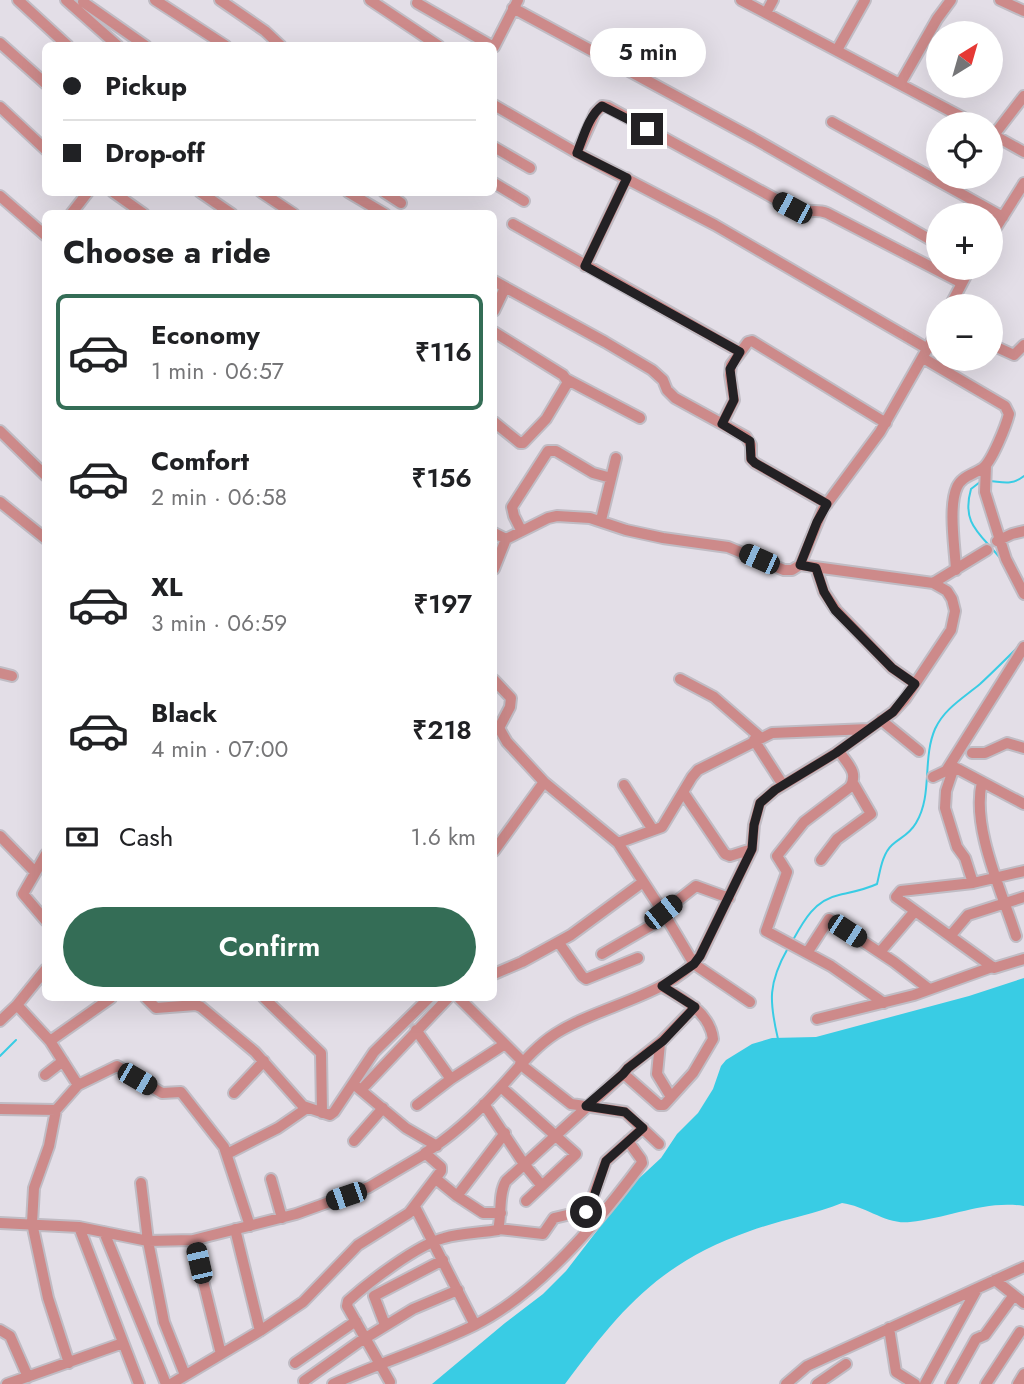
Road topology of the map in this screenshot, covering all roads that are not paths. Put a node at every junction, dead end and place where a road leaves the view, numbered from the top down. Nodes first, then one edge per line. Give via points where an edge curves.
1 (18, 0) edge
2 (66, 0) edge
3 (155, 0) edge
4 (220, 0) edge
5 (370, 0) edge
6 (741, 0) edge
7 (773, 0) edge
8 (865, 0) edge
9 (951, 0) edge
10 (1000, 0) edge
11 (417, 3) dead end
12 (82, 4) edge
13 (515, 4) edge
14 (1024, 11) edge
15 (99, 13) junction
16 (766, 13) junction
17 (91, 23) junction
18 (64, 42) edge
19 (113, 42) edge
20 (140, 42) edge
21 (220, 42) edge
22 (277, 42) edge
23 (433, 42) edge
24 (486, 42) edge
25 (495, 42) edge
26 (0, 43) edge
27 (836, 50) junction
28 (42, 81) edge
29 (900, 84) junction
30 (1024, 96) edge
31 (0, 107) edge
32 (497, 107) edge
33 (952, 112) edge
34 (1003, 121) edge
35 (832, 122) dead end
36 (1003, 140) edge
37 (42, 146) edge
38 (497, 149) edge
39 (1024, 152) edge
40 (577, 153) junction
41 (530, 168) dead end
42 (627, 178) junction
43 (1024, 183) edge
44 (497, 185) edge
45 (0, 196) edge
46 (85, 196) edge
47 (119, 196) edge
48 (206, 196) edge
49 (267, 196) edge
50 (355, 196) edge
51 (390, 196) edge
52 (524, 201) dead end
53 (401, 203) dead end
54 (978, 203) edge
55 (74, 210) edge
56 (138, 210) edge
57 (226, 210) edge
58 (288, 210) edge
59 (378, 210) edge
60 (1003, 217) edge
61 (513, 224) dead end
62 (42, 233) edge
63 (926, 237) edge
64 (585, 266) junction
65 (964, 280) edge
66 (497, 283) edge
67 (962, 283) junction
68 (505, 288) junction
69 (956, 294) edge
70 (497, 305) edge
71 (497, 334) edge
72 (1024, 345) edge
73 (1003, 350) edge
74 (740, 352) junction
75 (926, 354) joint
76 (951, 371) edge
77 (566, 379) junction
78 (640, 418) dead end
79 (886, 423) junction
80 (497, 424) edge
81 (722, 424) junction
82 (0, 431) edge
83 (617, 458) dead end
84 (986, 465) junction
85 (42, 472) edge
86 (611, 478) junction
87 (0, 502) edge
88 (827, 504) junction
89 (601, 520) junction
90 (521, 530) junction
91 (1024, 531) edge
92 (497, 534) edge
93 (42, 536) edge
94 (506, 539) junction
95 (999, 540) junction
96 (987, 550) dead end
97 (497, 562) edge
98 (800, 565) junction
99 (816, 568) junction
100 (956, 570) junction
101 (933, 583) junction
102 (1024, 594) edge
103 (1024, 647) edge
104 (0, 673) edge
105 (12, 676) dead end
106 (680, 679) dead end
107 (497, 683) edge
108 (915, 684) junction
109 (881, 720) junction
110 (869, 729) junction
111 (757, 739) junction
112 (1024, 748) edge
113 (839, 751) junction
114 (919, 751) dead end
115 (972, 753) dead end
116 (950, 769) junction
117 (933, 778) dead end
118 (544, 782) junction
119 (982, 782) junction
120 (853, 783) junction
121 (624, 785) dead end
122 (783, 785) junction
123 (683, 792) junction
124 (1024, 804) edge
125 (653, 830) junction
126 (0, 836) edge
127 (618, 843) junction
128 (497, 847) edge
129 (752, 849) junction
130 (42, 860) edge
131 (821, 860) dead end
132 (1024, 871) edge
133 (35, 872) junction
134 (997, 878) junction
135 (643, 882) junction
136 (973, 883) junction
137 (1024, 897) edge
138 (729, 898) junction
139 (1006, 905) junction
140 (915, 911) junction
141 (665, 914) junction
142 (42, 916) edge
143 (951, 935) junction
144 (1016, 936) dead end
145 (559, 943) junction
146 (880, 952) junction
147 (807, 953) junction
148 (602, 954) dead end
149 (638, 958) dead end
150 (1024, 959) edge
151 (694, 964) junction
152 (992, 967) junction
153 (497, 973) edge
154 (42, 974) edge
155 (662, 986) junction
156 (929, 989) junction
157 (107, 1001) edge
158 (149, 1001) edge
159 (267, 1001) edge
160 (426, 1001) edge
161 (444, 1001) edge
162 (462, 1001) edge
163 (750, 1002) dead end
164 (884, 1003) junction
165 (17, 1005) junction
166 (695, 1007) junction
167 (817, 1019) dead end
168 (0, 1021) edge
169 (416, 1030) junction
170 (50, 1041) junction
171 (660, 1043) junction
172 (505, 1044) junction
173 (63, 1061) junction
174 (264, 1061) junction
175 (521, 1063) junction
176 (623, 1074) junction
177 (45, 1075) dead end
178 (451, 1079) junction
179 (78, 1085) junction
180 (357, 1086) junction
181 (501, 1087) junction
182 (234, 1093) dead end
183 (671, 1097) junction
184 (484, 1104) junction
185 (417, 1105) dead end
186 (586, 1106) junction
187 (307, 1108) junction
188 (383, 1108) junction
189 (0, 1109) edge
190 (56, 1110) junction
191 (322, 1113) junction
192 (643, 1128) junction
193 (505, 1133) junction
194 (557, 1136) junction
195 (354, 1141) dead end
196 (628, 1141) junction
197 (659, 1144) dead end
198 (437, 1146) junction
199 (227, 1154) junction
200 (425, 1154) junction
201 (524, 1164) junction
202 (271, 1179) dead end
203 (436, 1180) junction
204 (141, 1183) dead end
205 (542, 1186) junction
206 (457, 1196) junction
207 (526, 1201) dead end
208 (415, 1207) junction
209 (501, 1213) junction
210 (282, 1218) junction
211 (0, 1223) edge
212 (32, 1223) junction
213 (250, 1226) junction
214 (79, 1227) junction
215 (499, 1228) junction
216 (235, 1229) junction
217 (104, 1232) junction
218 (194, 1240) junction
219 (148, 1241) junction
220 (433, 1242) junction
221 (443, 1261) junction
222 (1024, 1267) edge
223 (995, 1280) junction
224 (977, 1289) junction
225 (458, 1290) junction
226 (1014, 1295) junction
227 (1024, 1303) edge
228 (356, 1321) junction
229 (386, 1325) junction
230 (475, 1325) junction
231 (889, 1328) junction
232 (0, 1330) edge
233 (260, 1331) junction
234 (1020, 1332) dead end
235 (364, 1339) junction
236 (123, 1342) junction
237 (221, 1354) junction
238 (69, 1363) junction
239 (295, 1363) dead end
240 (379, 1363) junction
241 (846, 1364) dead end
242 (1024, 1374) edge
243 (185, 1375) junction
244 (28, 1377) junction
245 (304, 1381) dead end
246 (390, 1382) edge
247 (792, 1382) edge
248 (7, 1384) edge
249 (139, 1384) edge
250 (168, 1384) edge
251 (333, 1384) edge
252 (817, 1384) edge
253 (915, 1384) edge
254 (925, 1384) edge
255 (951, 1384) edge
256 (985, 1384) edge
257 (1018, 1384) edge

1 - 18 street
2 - 12 street
3 - 21 street
4 - 22 street
5 - 23 street
6 - 16 street
7 - 16 street
8 - 27 street
9 - 29 street
10 - 14 street
11 - 24 street
12 - 15 street
12 - 17 street
13 - 25 street
13 - 63 street
15 - 17 street
15 - 20 street
16 - 27 street
17 - 19 street
26 - 28 street
27 - 29 street
29 - 33 street
30 - 34 street
31 - 37 street
32 - 40 street
35 - 54 street
36 - 39 street
38 - 41 street
40 - 42 street
40 - 67 street via 598,108 608,107 792,208 807,213 820,210
42 - 64 street
42 - 75 street via 715,225
43 - 60 street
44 - 52 street
45 - 62 street
46 - 55 street
47 - 56 street
48 - 57 street
49 - 58 street
50 - 59 street
51 - 53 street
61 - 64 street
64 - 74 street
65 - 67 street
66 - 68 street
67 - 69 street
68 - 70 street
68 - 81 street via 652,370 675,398
71 - 77 street
72 - 73 street via 1014,355
74 - 79 street via 748,342 757,342
74 - 81 street via 730,369 734,400
75 - 79 street
76 - 84 street via 1008,410
77 - 78 street
77 - 80 street via 566,388 550,412 521,444
79 - 88 street
81 - 88 street via 750,441 755,463
82 - 85 street
83 - 86 street
84 - 95 street via 984,482
84 - 100 street via 967,475 957,488
86 - 89 street
86 - 90 street via 548,451 512,507
87 - 93 street
88 - 98 street
89 - 90 street via 557,516
89 - 98 street via 663,538 727,547 784,570
90 - 94 street
91 - 95 street
92 - 94 street
94 - 97 street
95 - 102 street
96 - 100 street
98 - 99 street
99 - 101 street
99 - 108 street via 835,610 892,668
100 - 101 street
101 - 108 street via 947,591 954,620
103 - 116 street
104 - 105 street
106 - 111 street via 714,697
107 - 118 street via 510,698 499,731
108 - 109 street via 899,707
109 - 110 street
109 - 114 street
110 - 111 street via 780,731
110 - 113 street
111 - 122 street
111 - 123 street via 704,766
112 - 115 street via 1007,743 985,753
113 - 120 street via 854,774
113 - 122 street
116 - 117 street
116 - 119 street
116 - 136 street via 945,808
118 - 127 street
118 - 128 street
119 - 124 street
119 - 134 street via 978,802
120 - 131 street via 871,814 837,839
120 - 147 street via 804,822 777,856 788,872 766,931
121 - 125 street
122 - 129 street via 760,803
123 - 125 street via 666,823
123 - 129 street via 725,854
125 - 127 street
126 - 133 street
127 - 135 street
129 - 138 street
130 - 133 street
132 - 134 street
133 - 142 street via 23,894
134 - 136 street
134 - 139 street
135 - 141 street
135 - 145 street
136 - 140 street via 900,892 897,898
137 - 139 street
138 - 141 street via 696,886
138 - 151 street
139 - 143 street via 968,915
139 - 144 street
140 - 143 street
140 - 146 street
141 - 148 street
141 - 151 street
143 - 152 street
145 - 149 street via 586,979
145 - 153 street
146 - 147 street via 828,919
146 - 156 street
147 - 164 street
150 - 152 street
151 - 155 street
151 - 163 street
152 - 156 street
154 - 165 street
155 - 166 street
155 - 175 street via 568,1026
156 - 164 street
157 - 170 street
158 - 174 street via 156,1008 199,1006
159 - 191 street via 321,1053
160 - 180 street via 374,1052
161 - 169 street
162 - 172 street
164 - 167 street
165 - 168 street
165 - 170 street
166 - 171 street
166 - 183 street via 713,1039 693,1073
169 - 178 street
169 - 180 street
170 - 173 street
171 - 176 street
171 - 183 street via 657,1074
172 - 175 street
172 - 178 street
173 - 177 street
173 - 179 street
174 - 182 street
174 - 187 street
175 - 181 street
175 - 186 street via 569,1103
176 - 183 street via 660,1106
176 - 186 street
178 - 185 street
179 - 190 street
179 - 199 street via 117,1066 162,1093 181,1092
180 - 188 street
180 - 191 street via 332,1114
181 - 184 street
181 - 194 street
184 - 193 street
184 - 198 street
186 - 192 street via 625,1112
186 - 194 street
187 - 191 street
187 - 199 street
188 - 195 street
188 - 198 street
189 - 190 street
190 - 212 street via 34,1188
192 - 196 street
192 - 197 street
193 - 201 street
193 - 206 street
194 - 201 street
194 - 205 street via 576,1156
196 - 215 street via 606,1161 588,1210 554,1218 542,1234
196 - 230 street via 642,1163 593,1223 546,1275
198 - 200 street
199 - 213 street
200 - 203 street via 441,1167
200 - 210 street via 369,1187
201 - 205 street
201 - 209 street via 503,1185
202 - 210 street
203 - 206 street
203 - 208 street
204 - 219 street
205 - 207 street
206 - 209 street via 483,1213
208 - 220 street
208 - 233 street via 358,1245 303,1302
209 - 215 street
210 - 213 street
211 - 212 street
212 - 214 street
212 - 238 street via 48,1298
213 - 216 street
214 - 217 street
214 - 236 street
215 - 220 street
216 - 218 street
216 - 233 street
217 - 219 street
217 - 250 street
218 - 219 street
218 - 237 street
219 - 243 street via 164,1322
220 - 221 street
220 - 228 street via 382,1273 348,1301
221 - 225 street
221 - 229 street via 374,1296
222 - 223 street
223 - 224 street
223 - 226 street
224 - 231 street
224 - 254 street
225 - 229 street
225 - 230 street
226 - 227 street
226 - 255 street via 985,1335 976,1339
228 - 235 street
228 - 239 street
229 - 235 street
230 - 240 street
231 - 247 street via 807,1366
231 - 253 street via 896,1372
232 - 244 street via 10,1336
233 - 237 street
234 - 256 street
235 - 240 street
235 - 245 street
236 - 238 street
236 - 249 street
237 - 243 street
238 - 244 street
240 - 246 street
240 - 251 street
241 - 252 street
242 - 257 street
243 - 250 street
244 - 248 street

